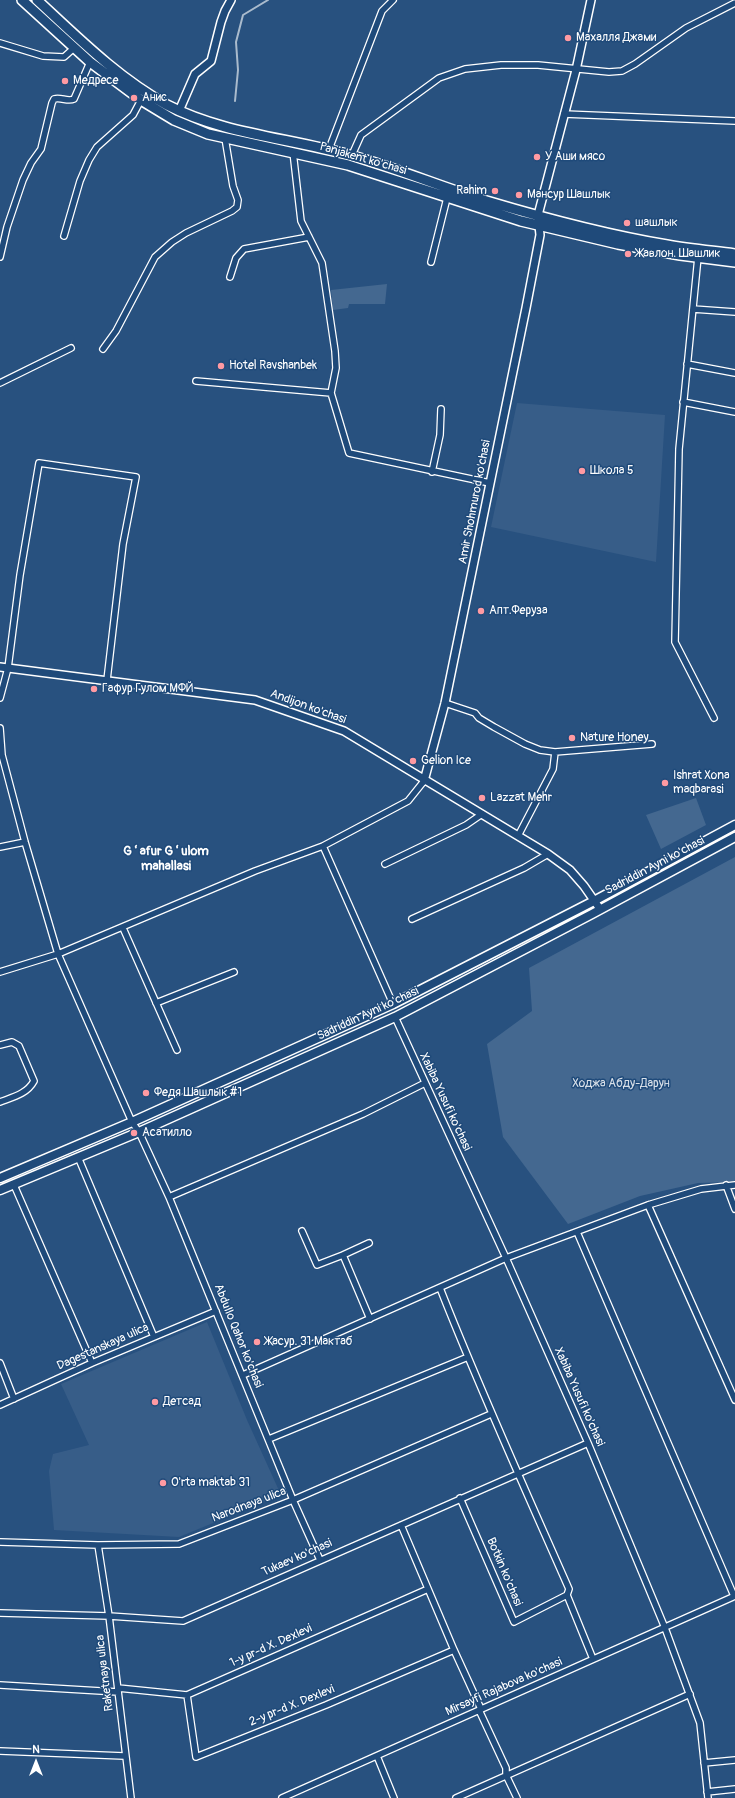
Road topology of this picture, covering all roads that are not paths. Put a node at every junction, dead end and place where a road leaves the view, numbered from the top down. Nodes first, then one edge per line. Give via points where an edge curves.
1 (22, 0) edge
2 (37, 0) edge
3 (231, 0) edge
4 (393, 0) edge
5 (591, 0) edge
6 (735, 2) edge
7 (0, 43) edge
8 (74, 48) junction
9 (90, 62) junction
10 (576, 70) junction
11 (141, 100) junction
12 (179, 111) junction
13 (564, 114) junction
14 (735, 121) edge
15 (225, 138) junction
16 (329, 149) junction
17 (292, 152) junction
18 (352, 155) junction
19 (447, 198) junction
20 (538, 215) junction
21 (539, 225) junction
22 (64, 236) dead end
23 (309, 237) junction
24 (735, 254) edge
25 (0, 257) edge
26 (698, 257) junction
27 (431, 262) dead end
28 (735, 262) edge
29 (230, 277) dead end
30 (693, 309) junction
31 (735, 312) edge
32 (71, 348) dead end
33 (103, 349) dead end
34 (687, 364) junction
35 (735, 372) edge
36 (196, 381) dead end
37 (0, 383) edge
38 (331, 393) junction
39 (683, 402) junction
40 (440, 409) dead end
41 (735, 412) edge
42 (432, 472) junction
43 (490, 483) junction
44 (4, 667) edge
45 (107, 680) junction
46 (0, 698) edge
47 (445, 704) junction
48 (714, 718) dead end
49 (0, 728) edge
50 (652, 744) dead end
51 (555, 752) junction
52 (424, 781) junction
53 (482, 814) junction
54 (735, 825) edge
55 (518, 836) junction
56 (735, 836) edge
57 (25, 842) junction
58 (323, 846) junction
59 (0, 847) edge
60 (548, 854) junction
61 (385, 864) dead end
62 (594, 900) junction
63 (600, 910) junction
64 (412, 919) dead end
65 (123, 928) junction
66 (58, 954) junction
67 (0, 972) edge
68 (234, 972) dead end
69 (156, 1003) junction
70 (393, 1004) junction
71 (395, 1017) junction
72 (0, 1045) edge
73 (177, 1050) dead end
74 (425, 1083) junction
75 (0, 1102) edge
76 (132, 1122) junction
77 (139, 1132) junction
78 (78, 1157) junction
79 (0, 1178) edge
80 (14, 1185) junction
81 (726, 1185) junction
82 (735, 1185) edge
83 (0, 1190) edge
84 (169, 1197) junction
85 (648, 1205) junction
86 (735, 1209) edge
87 (302, 1231) dead end
88 (577, 1232) junction
89 (369, 1243) dead end
90 (343, 1255) junction
91 (506, 1258) junction
92 (440, 1288) junction
93 (216, 1311) junction
94 (370, 1319) junction
95 (154, 1337) junction
96 (468, 1358) junction
97 (0, 1363) edge
98 (92, 1363) junction
99 (243, 1375) junction
100 (14, 1399) junction
101 (735, 1400) edge
102 (0, 1405) edge
103 (491, 1414) junction
104 (269, 1439) junction
105 (588, 1443) junction
106 (519, 1473) junction
107 (460, 1498) junction
108 (293, 1500) junction
109 (400, 1525) junction
110 (0, 1542) edge
111 (98, 1545) junction
112 (320, 1560) junction
113 (428, 1590) junction
114 (566, 1595) junction
115 (734, 1596) edge
116 (0, 1613) edge
117 (109, 1616) junction
118 (664, 1628) junction
119 (454, 1650) junction
120 (593, 1659) junction
121 (0, 1685) edge
122 (118, 1690) junction
123 (690, 1694) junction
124 (187, 1695) junction
125 (480, 1710) junction
126 (0, 1751) edge
127 (124, 1756) junction
128 (377, 1756) junction
129 (735, 1760) edge
130 (704, 1763) junction
131 (506, 1775) junction
132 (735, 1789) edge
133 (707, 1795) edge
134 (130, 1798) edge
135 (282, 1798) edge
136 (394, 1798) edge
137 (456, 1798) edge
138 (517, 1798) edge

1 - 8 main road, Panjakent ko'chasi
2 - 12 main road, Panjakent ko'chasi via 92,51 151,95
3 - 12 street via 221,22 210,61 195,74
4 - 16 street via 382,11
5 - 10 street
6 - 10 street via 686,28 635,64 622,70
7 - 8 street via 43,56 64,57
8 - 9 main road, Panjakent ko'chasi
9 - 11 main road, Panjakent ko'chasi
9 - 25 street via 74,99 57,98 52,103 41,149 23,180
10 - 13 street
10 - 18 street via 501,64 465,69 439,78 361,135
11 - 15 main road, Panjakent ko'chasi via 191,127
11 - 22 street via 133,115 92,153 80,181
12 - 16 main road, Panjakent ko'chasi via 212,124
13 - 14 street
13 - 20 street
15 - 17 main road, Panjakent ko'chasi
15 - 33 street via 233,186 238,200 237,207 176,239 155,257 116,331
16 - 18 main road, Panjakent ko'chasi
17 - 19 main road, Panjakent ko'chasi via 348,165
17 - 23 street via 301,221
18 - 20 main road, Panjakent ko'chasi via 487,201
19 - 21 main road, Panjakent ko'chasi
19 - 27 street
20 - 21 street, Amir Shohmurod ko'chasi
20 - 24 main road, Panjakent ko'chasi via 644,241
21 - 26 main road, Panjakent ko'chasi via 618,244
21 - 43 street, Amir Shohmurod ko'chasi via 540,235
23 - 29 street via 244,249 236,258
23 - 38 street via 322,263 335,351 336,368
26 - 28 main road, Panjakent ko'chasi
26 - 30 street
30 - 31 street
30 - 34 street
32 - 37 street
34 - 35 street
34 - 39 street
36 - 38 street
38 - 42 street via 349,453
39 - 41 street
39 - 48 street via 679,449 675,642
40 - 42 street via 440,435
42 - 43 street
43 - 47 street, Amir Shohmurod ko'chasi
44 - 45 street, Andijon ko'chasi
44 - 45 street via 39,463 136,477 122,544
44 - 46 street
45 - 52 street, Andijon ko'chasi via 255,700 344,732
47 - 51 street via 475,713 479,718 525,744
47 - 52 street, Amir Shohmurod ko'chasi
49 - 57 street, Abdullo Qahor ko'chasi via 2,755
50 - 51 street
51 - 55 street via 553,769
52 - 53 street, Andijon ko'chasi
52 - 58 street via 408,801
53 - 55 street, Andijon ko'chasi
53 - 61 street via 466,825
54 - 62 main road, Sadriddin Ayni ko'chasi
55 - 60 street, Andijon ko'chasi
56 - 63 main road, Sadriddin Ayni ko'chasi
57 - 59 street
57 - 66 street, Abdullo Qahor ko'chasi
58 - 65 street via 255,871
58 - 70 street
60 - 62 street, Andijon ko'chasi via 570,870
60 - 64 street via 524,868
62 - 63 street, Andijon ko'chasi
62 - 70 main road, Sadriddin Ayni ko'chasi
63 - 71 main road, Sadriddin Ayni ko'chasi
65 - 66 street
65 - 69 street
66 - 67 street
66 - 76 street, Abdullo Qahor ko'chasi
68 - 69 street
69 - 73 street
70 - 76 main road, Sadriddin Ayni ko'chasi
71 - 74 street, Xabiba Yusufi ko'chasi
71 - 77 main road, Sadriddin Ayni ko'chasi
72 - 75 street via 12,1042 19,1046 34,1081 23,1093
74 - 84 street via 363,1114
74 - 91 street, Xabiba Yusufi ko'chasi
76 - 77 street, Abdullo Qahor ko'chasi
76 - 79 main road, Sadriddin Ayni ko'chasi
77 - 78 main road, Sadriddin Ayni ko'chasi
77 - 84 street, Abdullo Qahor ko'chasi
78 - 80 main road, Sadriddin Ayni ko'chasi
78 - 95 street
80 - 83 main road, Sadriddin Ayni ko'chasi
80 - 98 street
81 - 82 street
81 - 85 street via 701,1189
81 - 86 street
84 - 93 street, Abdullo Qahor ko'chasi
85 - 88 street
85 - 101 street
87 - 90 street via 317,1265
88 - 91 street
88 - 115 street
89 - 90 street
90 - 94 street
91 - 92 street
91 - 105 street, Xabiba Yusufi ko'chasi
92 - 94 street
92 - 96 street
93 - 95 street, Dagestanskaya ulica
93 - 99 street, Abdullo Qahor ko'chasi
94 - 99 street
95 - 98 street, Dagestanskaya ulica
96 - 103 street
96 - 104 street
97 - 100 street
98 - 100 street, Dagestanskaya ulica
99 - 104 street, Abdullo Qahor ko'chasi
100 - 102 street, Dagestanskaya ulica
103 - 106 street
103 - 108 street, Narodnaya ulica
104 - 108 street, Abdullo Qahor ko'chasi
105 - 106 street, Tukaev ko'chasi
105 - 118 street, Xabiba Yusufi ko'chasi
106 - 107 street, Tukaev ko'chasi
106 - 114 street via 569,1588
107 - 109 street, Tukaev ko'chasi
107 - 114 street, Botkin ko'chasi via 514,1622
108 - 111 street, Narodnaya ulica via 179,1544
108 - 112 street, Abdullo Qahor ko'chasi
109 - 112 street, Tukaev ko'chasi
109 - 113 street
110 - 111 street, Narodnaya ulica
111 - 117 street, Raketnaya ulica
112 - 117 street, Tukaev ko'chasi via 183,1621
113 - 119 street
113 - 124 street, 1-y pr-d X. Dexlevi
114 - 120 street
115 - 118 street, Mirsayfi Rajabova ko'chasi
116 - 117 street, Tukaev ko'chasi
117 - 122 street, Raketnaya ulica
118 - 120 street, Mirsayfi Rajabova ko'chasi
118 - 123 street, Xabiba Yusufi ko'chasi
119 - 124 street, 2-y pr-d X. Dexlevi via 196,1757
119 - 125 street
120 - 125 street, Mirsayfi Rajabova ko'chasi
121 - 122 street, 1-y pr-d X. Dexlevi
122 - 124 street, 1-y pr-d X. Dexlevi
122 - 127 street, Raketnaya ulica
123 - 130 street, Xabiba Yusufi ko'chasi via 700,1723
123 - 131 street
125 - 128 street, Mirsayfi Rajabova ko'chasi
125 - 131 street via 506,1768
126 - 127 street
127 - 134 street, Raketnaya ulica
128 - 135 street, Mirsayfi Rajabova ko'chasi
128 - 136 street
129 - 130 street
130 - 133 street, Xabiba Yusufi ko'chasi
131 - 137 street
131 - 138 street
132 - 133 street

